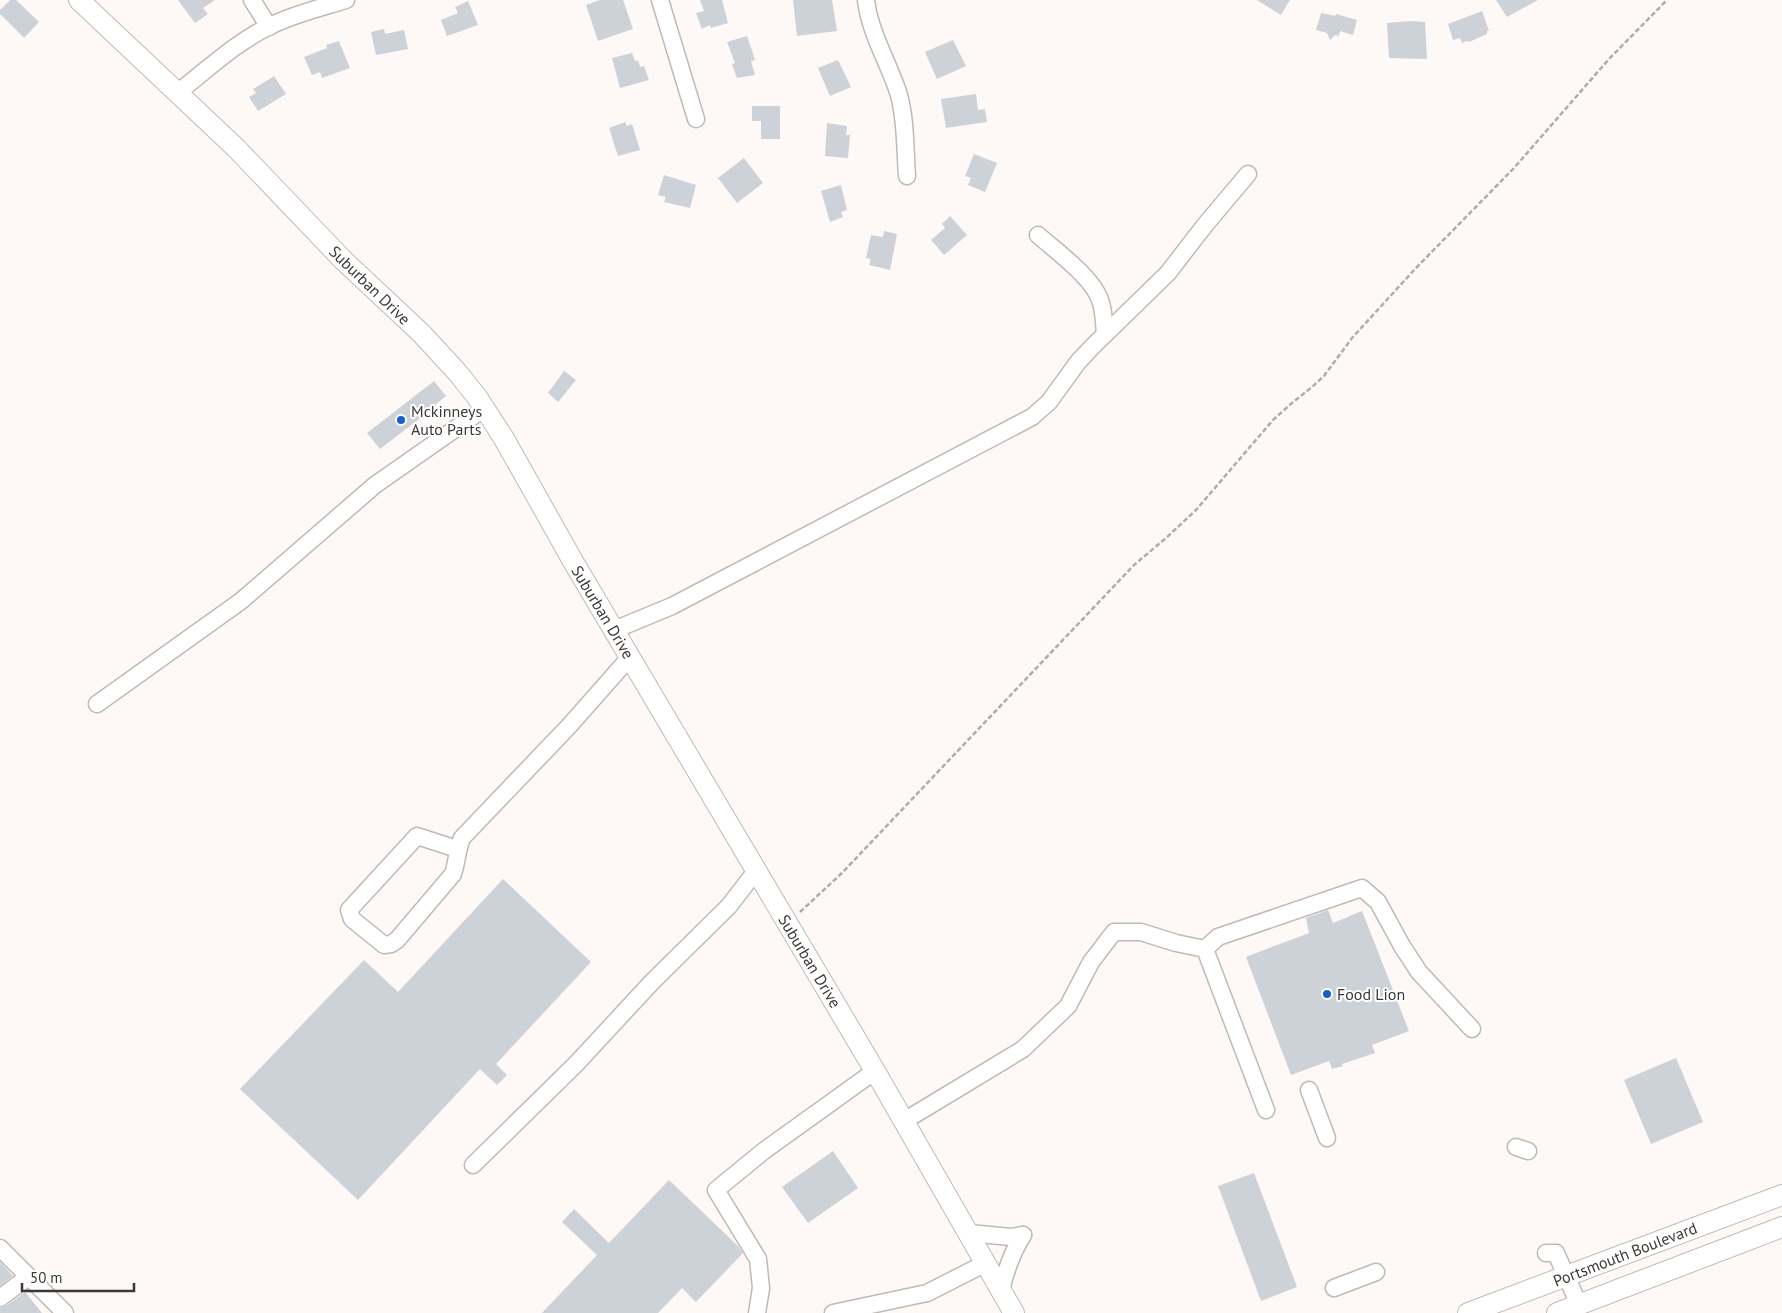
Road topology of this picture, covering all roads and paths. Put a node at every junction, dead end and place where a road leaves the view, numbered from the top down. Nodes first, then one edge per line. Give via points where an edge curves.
1 (79, 0) edge
2 (252, 0) edge
3 (346, 0) edge
4 (660, 0) edge
5 (866, 0) edge
6 (1667, 0) edge
7 (269, 27) junction
8 (177, 93) junction
9 (696, 118) dead end
10 (1248, 174) dead end
11 (907, 176) dead end
12 (1038, 235) dead end
13 (1105, 334) junction
14 (485, 408) junction
15 (614, 630) junction
16 (630, 657) junction
17 (97, 704) dead end
18 (457, 849) junction
19 (756, 871) junction
20 (788, 923) junction
21 (1205, 949) junction
22 (1472, 1029) dead end
23 (875, 1072) junction
24 (1310, 1090) dead end
25 (1266, 1110) dead end
26 (904, 1121) junction
27 (1327, 1138) dead end
28 (472, 1165) dead end
29 (1782, 1195) edge
30 (1782, 1228) edge
31 (969, 1233) junction
32 (0, 1248) edge
33 (1551, 1253) dead end
34 (986, 1263) junction
35 (1376, 1272) dead end
36 (28, 1276) junction
37 (1566, 1276) junction
38 (1334, 1288) dead end
39 (1001, 1290) junction
40 (0, 1298) edge
41 (1578, 1305) junction
42 (65, 1313) edge
43 (757, 1313) edge
44 (833, 1313) edge
45 (1014, 1313) edge
46 (1468, 1313) edge
47 (1557, 1313) edge

1 - 8 main road, Suburban Drive
2 - 7 street
3 - 7 street
4 - 9 street
5 - 11 street via 878,45 899,96
6 - 20 path via 1609,59 1514,168 1352,338 1324,376 1273,420 1196,510 1134,565 842,873
7 - 8 street via 246,40
8 - 14 main road, Suburban Drive via 420,333
10 - 13 street via 1168,273
12 - 13 street via 1096,290
13 - 15 street via 1078,362 1049,402 1032,417 672,606
14 - 15 main road, Suburban Drive
14 - 17 street via 375,485 241,600
15 - 16 main road, Suburban Drive
16 - 18 street via 462,838
16 - 19 main road, Suburban Drive
18 - 18 street via 417,836 349,910 352,919 384,945 391,944 453,874
19 - 20 main road, Suburban Drive
19 - 28 street via 729,906 576,1064
20 - 23 main road, Suburban Drive
21 - 22 street via 1218,937 1362,888 1378,902 1419,972
21 - 25 street
21 - 26 street via 1141,932 1114,932 1091,962 1068,1006 1023,1049
23 - 26 main road, Suburban Drive
23 - 43 street via 765,1150 716,1190 758,1260 761,1288
24 - 27 street
26 - 31 main road, Suburban Drive
29 - 37 main road, Portsmouth Boulevard
30 - 41 main road, Portsmouth Boulevard
31 - 34 main road, Suburban Drive
31 - 39 street via 1023,1235 1007,1266
32 - 36 street
33 - 37 street
34 - 39 main road, Suburban Drive
34 - 44 street via 927,1293
35 - 38 street
36 - 40 street
36 - 42 street
37 - 41 street
37 - 46 main road, Portsmouth Boulevard
39 - 45 main road, Suburban Drive
41 - 47 main road, Portsmouth Boulevard

